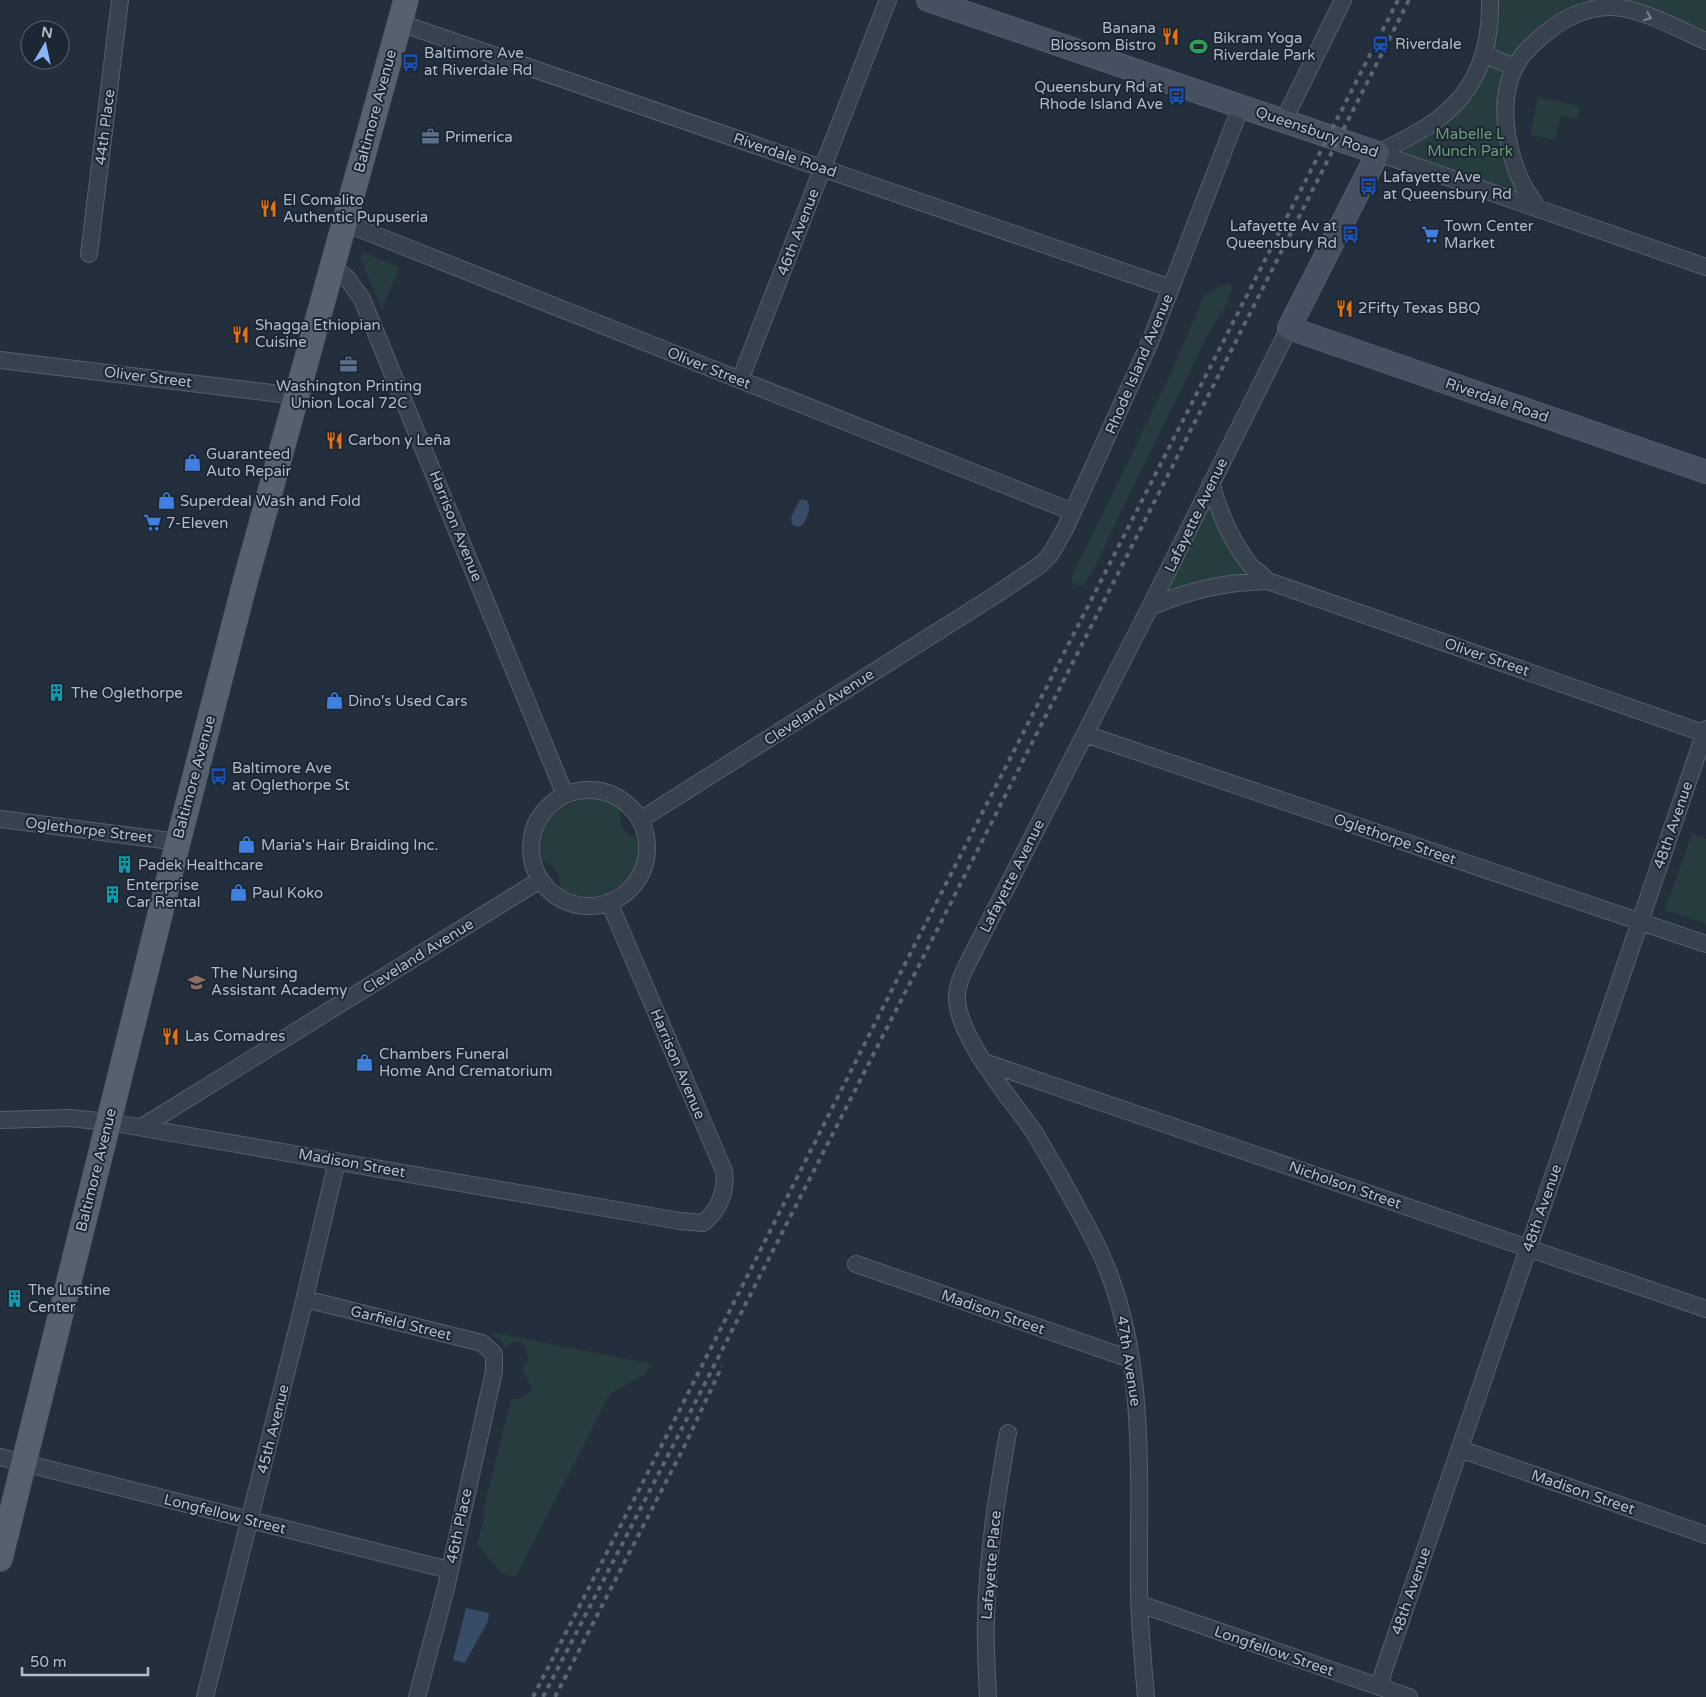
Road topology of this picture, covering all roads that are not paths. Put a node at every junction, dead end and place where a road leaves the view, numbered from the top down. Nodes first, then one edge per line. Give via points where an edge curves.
1 (120, 0) edge
2 (888, 0) edge
3 (928, 0) edge
4 (1343, 0) edge
5 (1490, 0) edge
6 (403, 11) edge
7 (1706, 41) edge
8 (1484, 55) junction
9 (1515, 67) junction
10 (1241, 106) junction
11 (1284, 120) junction
12 (1378, 153) junction
13 (822, 168) junction
14 (1538, 209) junction
15 (345, 223) junction
16 (89, 254) dead end
17 (332, 266) junction
18 (1706, 267) edge
19 (1171, 288) junction
20 (1289, 328) junction
21 (0, 360) edge
22 (740, 380) junction
23 (297, 396) junction
24 (1706, 472) edge
25 (1212, 482) junction
26 (1073, 512) junction
27 (1268, 581) junction
28 (997, 594) joint
29 (1150, 607) junction
30 (1706, 732) edge
31 (1085, 734) junction
32 (565, 795) junction
33 (0, 819) edge
34 (640, 820) junction
35 (178, 842) junction
36 (540, 880) junction
37 (609, 902) junction
38 (1640, 922) junction
39 (1706, 944) edge
40 (984, 1062) junction
41 (0, 1120) edge
42 (109, 1122) junction
43 (142, 1128) junction
44 (337, 1161) junction
45 (703, 1223) joint
46 (1528, 1248) junction
47 (856, 1264) dead end
48 (305, 1299) junction
49 (1706, 1309) edge
50 (494, 1354) joint
51 (1130, 1359) junction
52 (1008, 1433) dead end
53 (1460, 1449) junction
54 (0, 1457) edge
55 (24, 1463) junction
56 (250, 1520) junction
57 (1706, 1534) edge
58 (0, 1559) edge
59 (450, 1570) junction
60 (1140, 1604) junction
61 (1380, 1687) junction
62 (205, 1697) edge
63 (417, 1697) edge
64 (988, 1697) edge
65 (1146, 1697) edge
66 (1408, 1697) edge

1 - 16 street, 44th Place
2 - 13 street, 46th Avenue
3 - 10 street, Queensbury Road
4 - 11 street
5 - 8 street via 1489,37
6 - 13 street, Riverdale Road
6 - 15 main road, Baltimore Avenue
9 -> 7 street via 1528,48 1562,21 1593,9 1622,8
8 - 9 street
8 - 12 street via 1472,82 1439,119
9 - 14 street via 1507,95 1508,134 1522,185
10 - 11 street, Queensbury Road
10 - 19 street, Rhode Island Avenue
11 - 12 street, Queensbury Road
12 - 14 street, Queensbury Road
12 - 20 street, Lafayette Avenue
13 - 19 street, Riverdale Road
13 - 22 street, 46th Avenue
14 - 18 street, Queensbury Road
15 - 17 main road, Baltimore Avenue
15 - 22 street, Oliver Street
17 - 23 main road, Baltimore Avenue
17 - 32 street, Harrison Avenue via 349,280 365,306
19 - 26 street, Rhode Island Avenue
20 - 24 street, Riverdale Road
20 - 25 street, Lafayette Avenue
21 - 23 street, Oliver Street
22 - 26 street, Oliver Street
23 - 35 main road, Baltimore Avenue
25 - 27 street, Oliver Street via 1219,510 1233,539 1251,565
25 - 29 street, Lafayette Avenue
26 - 28 street, Rhode Island Avenue via 1050,556
27 - 29 street, Oliver Street via 1210,586
27 - 30 street, Oliver Street
28 - 34 street, Cleveland Avenue
29 - 31 street, Lafayette Avenue
30 - 38 street, 48th Avenue
31 - 38 street, Oglethorpe Street
31 - 40 street, Lafayette Avenue via 958,988 957,1000 964,1028
32 - 34 street via 588,790 608,793 624,802
32 - 36 street via 542,814 534,830 531,851
33 - 35 street, Oglethorpe Street
34 - 37 street via 647,842 644,868 628,891
35 - 42 main road, Baltimore Avenue
36 - 37 street via 551,892 571,903 592,906
36 - 43 street, Cleveland Avenue
37 - 45 street, Harrison Avenue via 724,1171 722,1199
38 - 39 street, Oglethorpe Street
38 - 46 street, 48th Avenue
40 - 46 street, Nicholson Street
40 - 51 street, 47th Avenue via 1035,1134 1099,1250 1120,1305
41 - 42 street, Madison Street via 69,1118
42 - 43 street, Madison Street
42 - 55 main road, Baltimore Avenue
43 - 44 street, Madison Street
44 - 45 street, Madison Street
44 - 48 street, 45th Avenue
46 - 49 street, Nicholson Street
46 - 53 street, 48th Avenue
47 - 51 street, Madison Street
48 - 50 street, Garfield Street via 482,1343
48 - 56 street, 45th Avenue
50 - 59 street, 46th Place via 494,1371
51 - 60 street, 47th Avenue via 1139,1432
52 - 64 street, Lafayette Place via 989,1561 986,1620
53 - 57 street, Madison Street
53 - 61 street, 48th Avenue
54 - 55 street, Longfellow Street
55 - 56 street, Longfellow Street
55 - 58 main road, Baltimore Avenue
56 - 59 street, Longfellow Street
56 - 62 street, 45th Avenue
59 - 63 street, 46th Place
60 - 61 street, Longfellow Street
60 - 65 street, 47th Avenue
61 - 66 street, Longfellow Street

